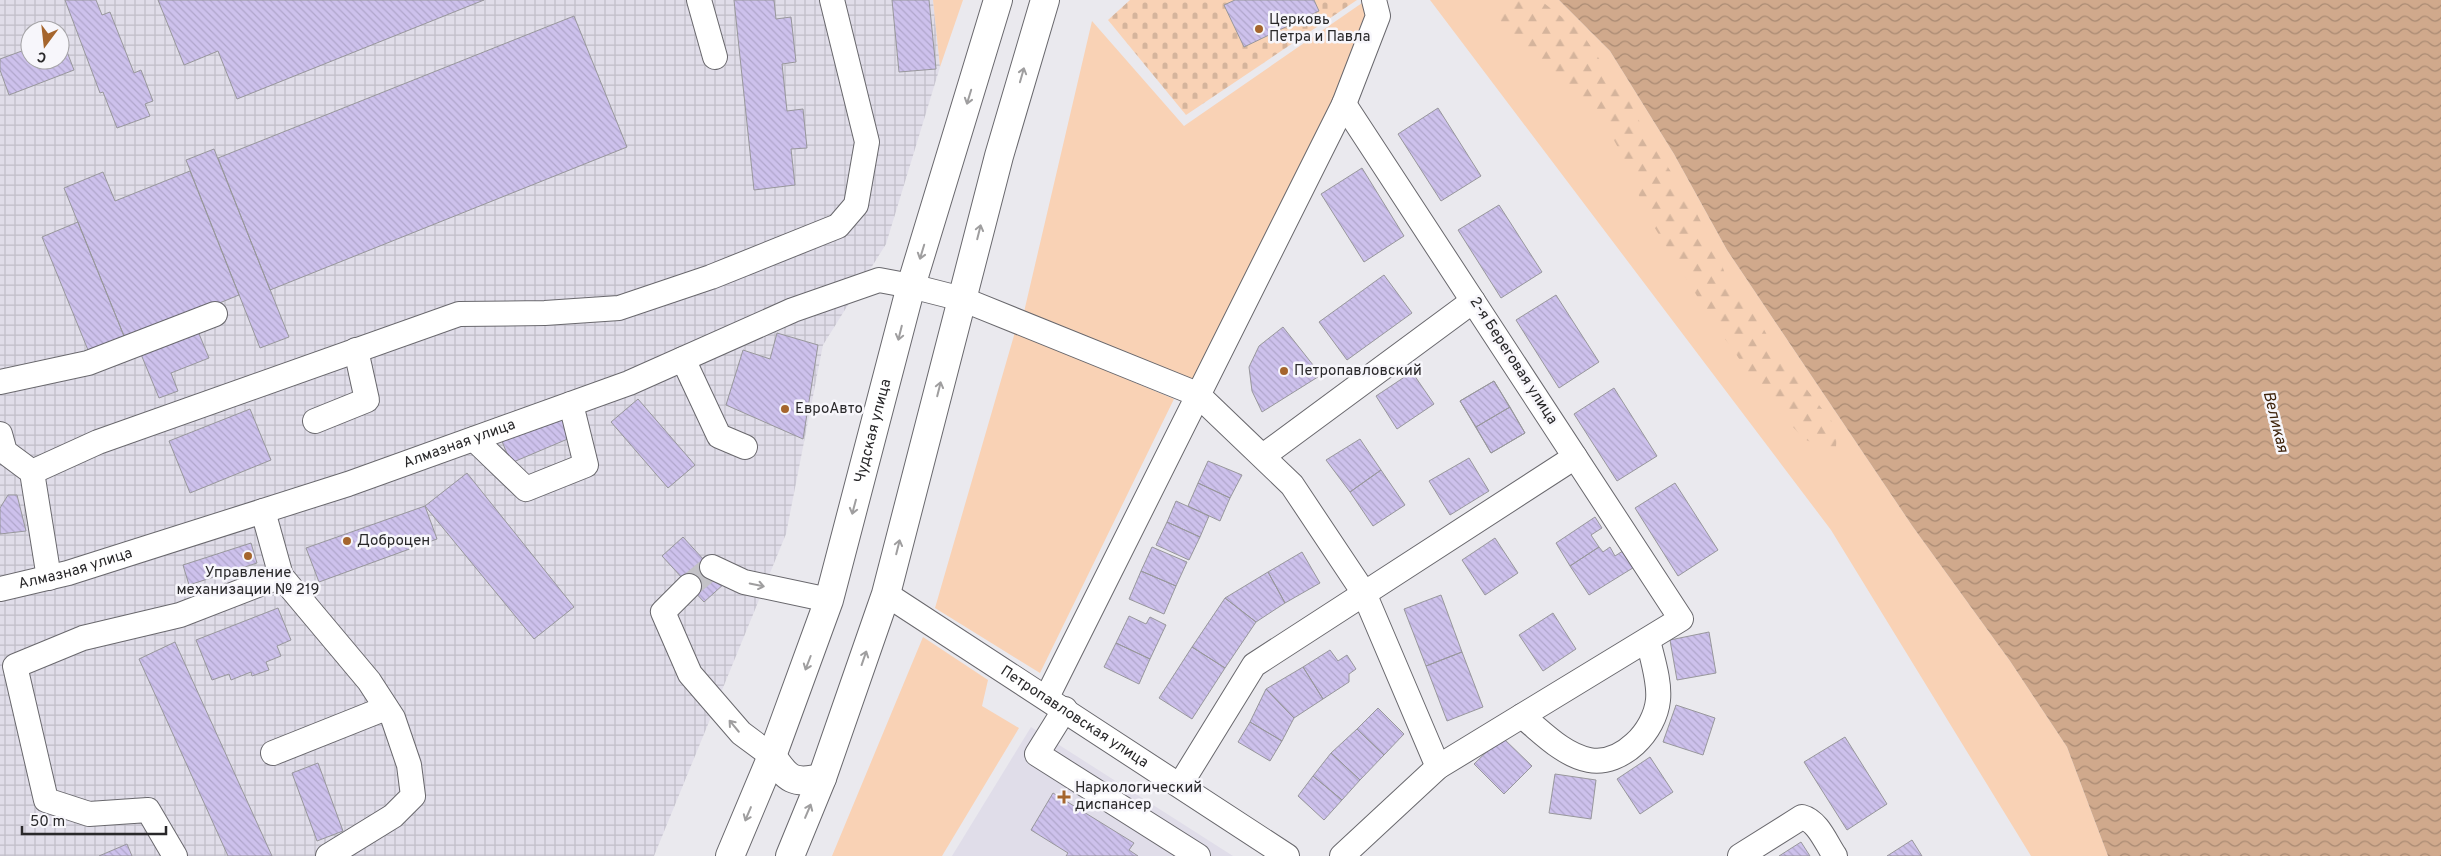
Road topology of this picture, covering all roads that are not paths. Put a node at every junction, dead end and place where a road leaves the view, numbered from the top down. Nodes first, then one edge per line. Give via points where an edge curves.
1 (699, 0) edge
2 (832, 0) edge
3 (998, 0) edge
4 (1044, 0) edge
5 (1374, 0) edge
6 (715, 56) dead end
7 (1344, 104) junction
8 (911, 286) junction
9 (962, 299) junction
10 (1473, 302) junction
11 (215, 314) dead end
12 (356, 350) junction
13 (729, 354) dead end
14 (687, 366) junction
15 (0, 382) edge
16 (1197, 394) junction
17 (571, 404) junction
18 (315, 421) dead end
19 (0, 434) edge
20 (474, 439) junction
21 (744, 447) dead end
22 (1263, 456) junction
23 (1575, 457) junction
24 (6, 459) edge
25 (32, 472) junction
26 (263, 511) junction
27 (712, 567) dead end
28 (281, 576) junction
29 (48, 578) junction
30 (689, 586) tunnel mouth
31 (0, 589) edge
32 (1364, 593) junction
33 (886, 594) junction
34 (829, 600) junction
35 (1648, 640) junction
36 (1056, 703) junction
37 (386, 708) junction
38 (1522, 716) junction
39 (273, 753) dead end
40 (772, 756) junction
41 (1438, 767) junction
42 (822, 778) junction
43 (1180, 785) junction
44 (174, 856) edge
45 (328, 856) edge
46 (730, 856) edge
47 (790, 856) edge
48 (1198, 856) edge
49 (1287, 856) edge
50 (1342, 856) edge
51 (1740, 856) edge
52 (1835, 856) edge

1 - 6 street
2 - 12 street via 867,142 856,205 838,226 711,277 618,308 458,314
3 -> 8 highway, Чудская улица
9 -> 4 highway
5 - 7 street via 1378,16
7 - 10 street, 2-я Береговая улица
7 - 16 street
8 - 9 street, Алмазная улица
8 - 14 street, Алмазная улица via 879,280 836,294
8 -> 34 highway, Чудская улица
9 - 16 street, Алмазная улица
33 -> 9 highway
10 - 22 street
10 - 23 street, 2-я Береговая улица
11 - 15 street via 88,363
12 - 18 street via 367,400
12 - 25 street via 98,442
13 - 14 street
14 - 17 street, Алмазная улица
14 - 21 street via 719,436
16 - 22 street
16 - 36 street
17 - 20 street, Алмазная улица
17 - 20 street via 586,465 526,489
19 - 24 street
20 - 26 street, Алмазная улица
22 - 32 street via 1292,485
23 - 32 street
23 - 35 street, 2-я Береговая улица via 1681,619
24 - 25 street
25 - 29 street
26 - 28 street
26 - 29 street, Алмазная улица
27 -> 34 street via 744,582
28 - 37 street via 369,680
28 - 44 street via 180,615 83,638 15,666 46,800 89,814 148,810
29 - 31 street, Алмазная улица
40 -> 30 street via 741,733 690,674 663,612
32 - 41 street
32 - 43 street via 1254,665
33 - 36 street, Петропавловская улица
42 -> 33 highway
34 -> 40 highway, Чудская улица
35 - 38 street
35 - 38 street via 1658,700 1648,728 1632,747 1613,757 1590,760 1568,752
36 - 43 street, Петропавловская улица
36 - 48 street via 1037,754
37 - 39 street
37 - 45 street via 393,718 409,765 413,796 393,816
38 - 41 street
40 - 42 highway via 785,776 802,782
40 -> 46 highway, Чудская улица
41 - 50 street
47 -> 42 highway
43 - 49 street, Петропавловская улица
51 - 52 street via 1802,817 1815,825

